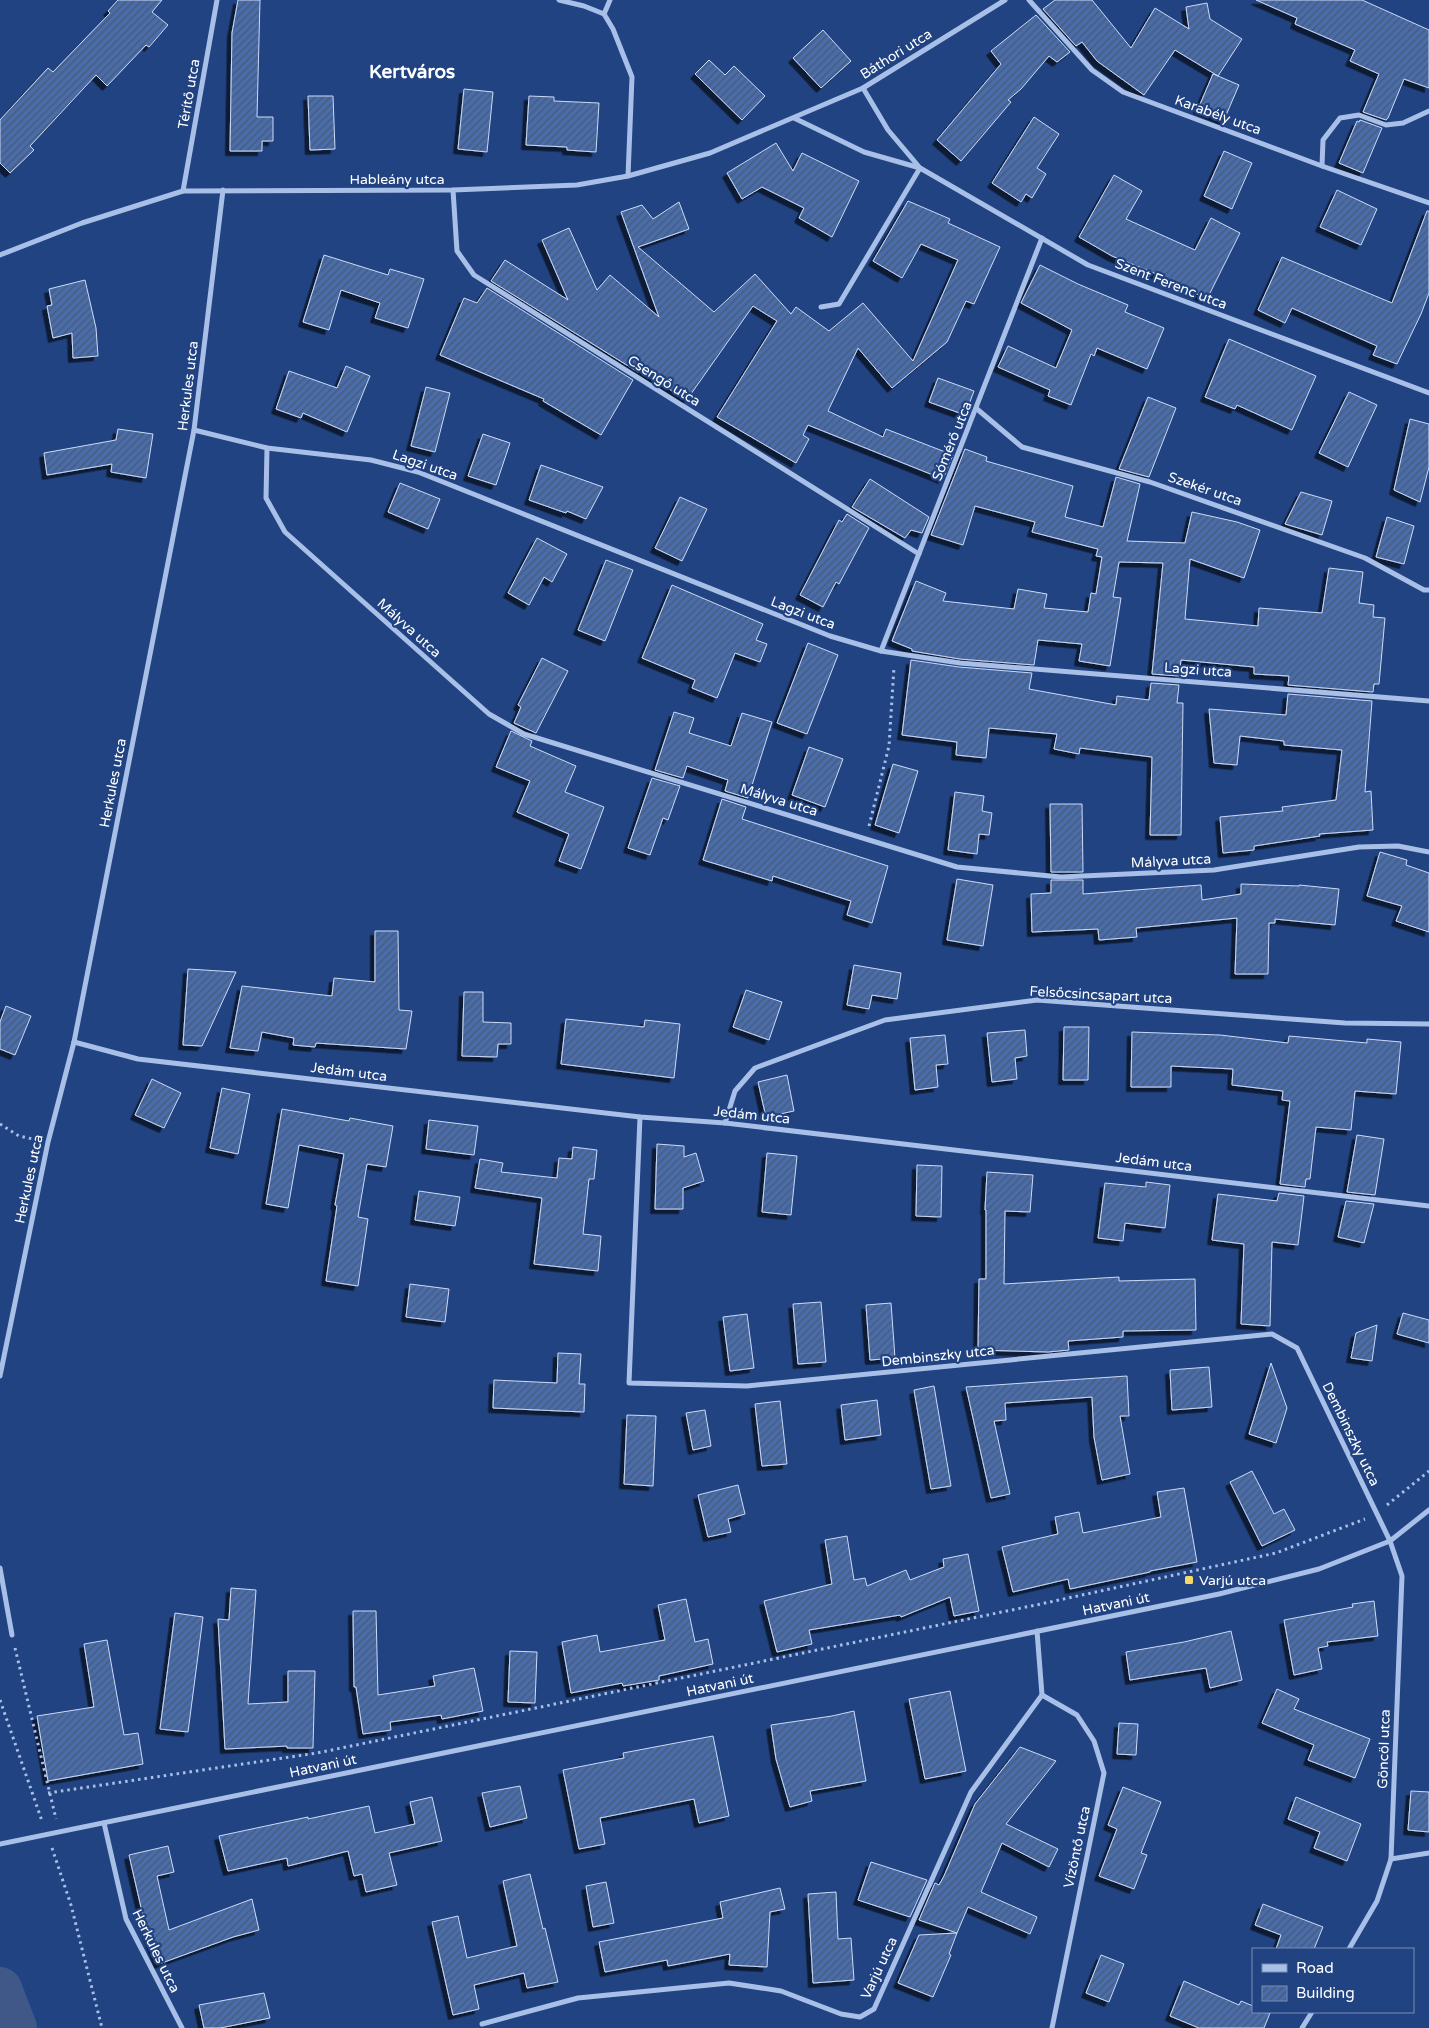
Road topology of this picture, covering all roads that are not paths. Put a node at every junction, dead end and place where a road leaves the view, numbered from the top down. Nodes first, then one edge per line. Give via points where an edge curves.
1 (217, 0) edge
2 (559, 0) edge
3 (610, 0) edge
4 (1006, 0) edge
5 (1029, 0) edge
6 (604, 14) junction
7 (863, 88) junction
8 (1429, 111) edge
9 (794, 118) junction
10 (1322, 166) junction
11 (920, 168) junction
12 (628, 176) junction
13 (223, 190) junction
14 (453, 190) junction
15 (183, 192) junction
16 (1429, 203) edge
17 (1042, 238) junction
18 (0, 255) edge
19 (821, 306) dead end
20 (1429, 393) edge
21 (977, 409) junction
22 (194, 430) junction
23 (267, 448) junction
24 (919, 554) junction
25 (1429, 590) edge
26 (881, 651) junction
27 (1429, 701) edge
28 (1429, 852) edge
29 (1429, 1024) edge
30 (74, 1042) junction
31 (640, 1117) junction
32 (725, 1123) junction
33 (1429, 1206) edge
34 (0, 1376) edge
35 (1429, 1510) edge
36 (1390, 1541) junction
37 (0, 1568) edge
38 (1037, 1631) junction
39 (12, 1635) road end
40 (1042, 1694) junction
41 (104, 1823) junction
42 (0, 1844) edge
43 (1429, 1853) edge
44 (1390, 1859) junction
45 (1350, 1948) edge
46 (1311, 2013) edge
47 (482, 2024) dead end
48 (182, 2028) edge
49 (1052, 2028) edge
50 (1302, 2028) edge

1 - 15 street, Térítő utca
2 - 6 street
3 - 6 street
4 - 7 street, Báthori utca
5 - 10 street, Karabély utca via 1092,70 1123,92
6 - 12 street via 632,77
7 - 9 street, Báthori utca
7 - 11 street, Szent Ferenc utca via 888,130
8 - 10 street via 1403,123 1386,125 1359,116 1340,118 1323,140
9 - 11 street, Szent Ferenc utca via 864,152
9 - 12 street, Hableány utca via 710,153
10 - 16 street, Karabély utca
11 - 17 street, Szent Ferenc utca
11 - 19 street via 839,304
12 - 14 street, Hableány utca via 577,185
13 - 14 street, Hableány utca
13 - 15 street, Hableány utca
13 - 22 street, Herkules utca
14 - 24 street, Csengő utca via 457,251 474,275
15 - 18 street, Hableány utca via 82,223
17 - 20 street, Szent Ferenc utca via 1088,265
17 - 21 street, Sómérő utca
21 - 24 street, Sómérő utca
21 - 25 street, Szekér utca via 1022,447 1150,482 1365,558
22 - 23 street, Lagzi utca
22 - 30 street, Herkules utca
23 - 26 street, Lagzi utca via 370,460 418,472 830,636
23 - 28 street, Mályva utca via 266,498 285,532 489,714 524,734 957,867 1061,878 1214,870 1359,847 1398,846
24 - 26 street, Sómérő utca
26 - 27 street, Lagzi utca via 960,663
29 - 32 street, Felsőcsincsapart utca via 1345,1023 1037,1000 886,1020 755,1068 735,1091
30 - 31 street, Jedám utca via 138,1059
30 - 34 street, Herkules utca via 48,1142
31 - 32 street, Jedám utca
31 - 36 street, Dembinszky utca via 629,1383 747,1386 1272,1334 1297,1348
32 - 33 street, Jedám utca
35 - 36 street, Hatvani út
36 - 38 street, Hatvani út via 1310,1571 1219,1594
36 - 44 street, Göncöl utca via 1402,1576
37 - 39 street
38 - 40 street
38 - 41 street, Hatvani út
40 - 47 street, Varjú utca via 971,1792 874,2009 860,2017 841,2014 781,1991 729,1983 578,1998
40 - 49 street, Vízöntő utca via 1077,1715 1094,1741 1104,1773
41 - 42 street, Hatvani út
41 - 48 street, Herkules utca via 126,1919
43 - 44 street
44 - 45 street, Göncöl utca via 1377,1901
46 - 50 street

